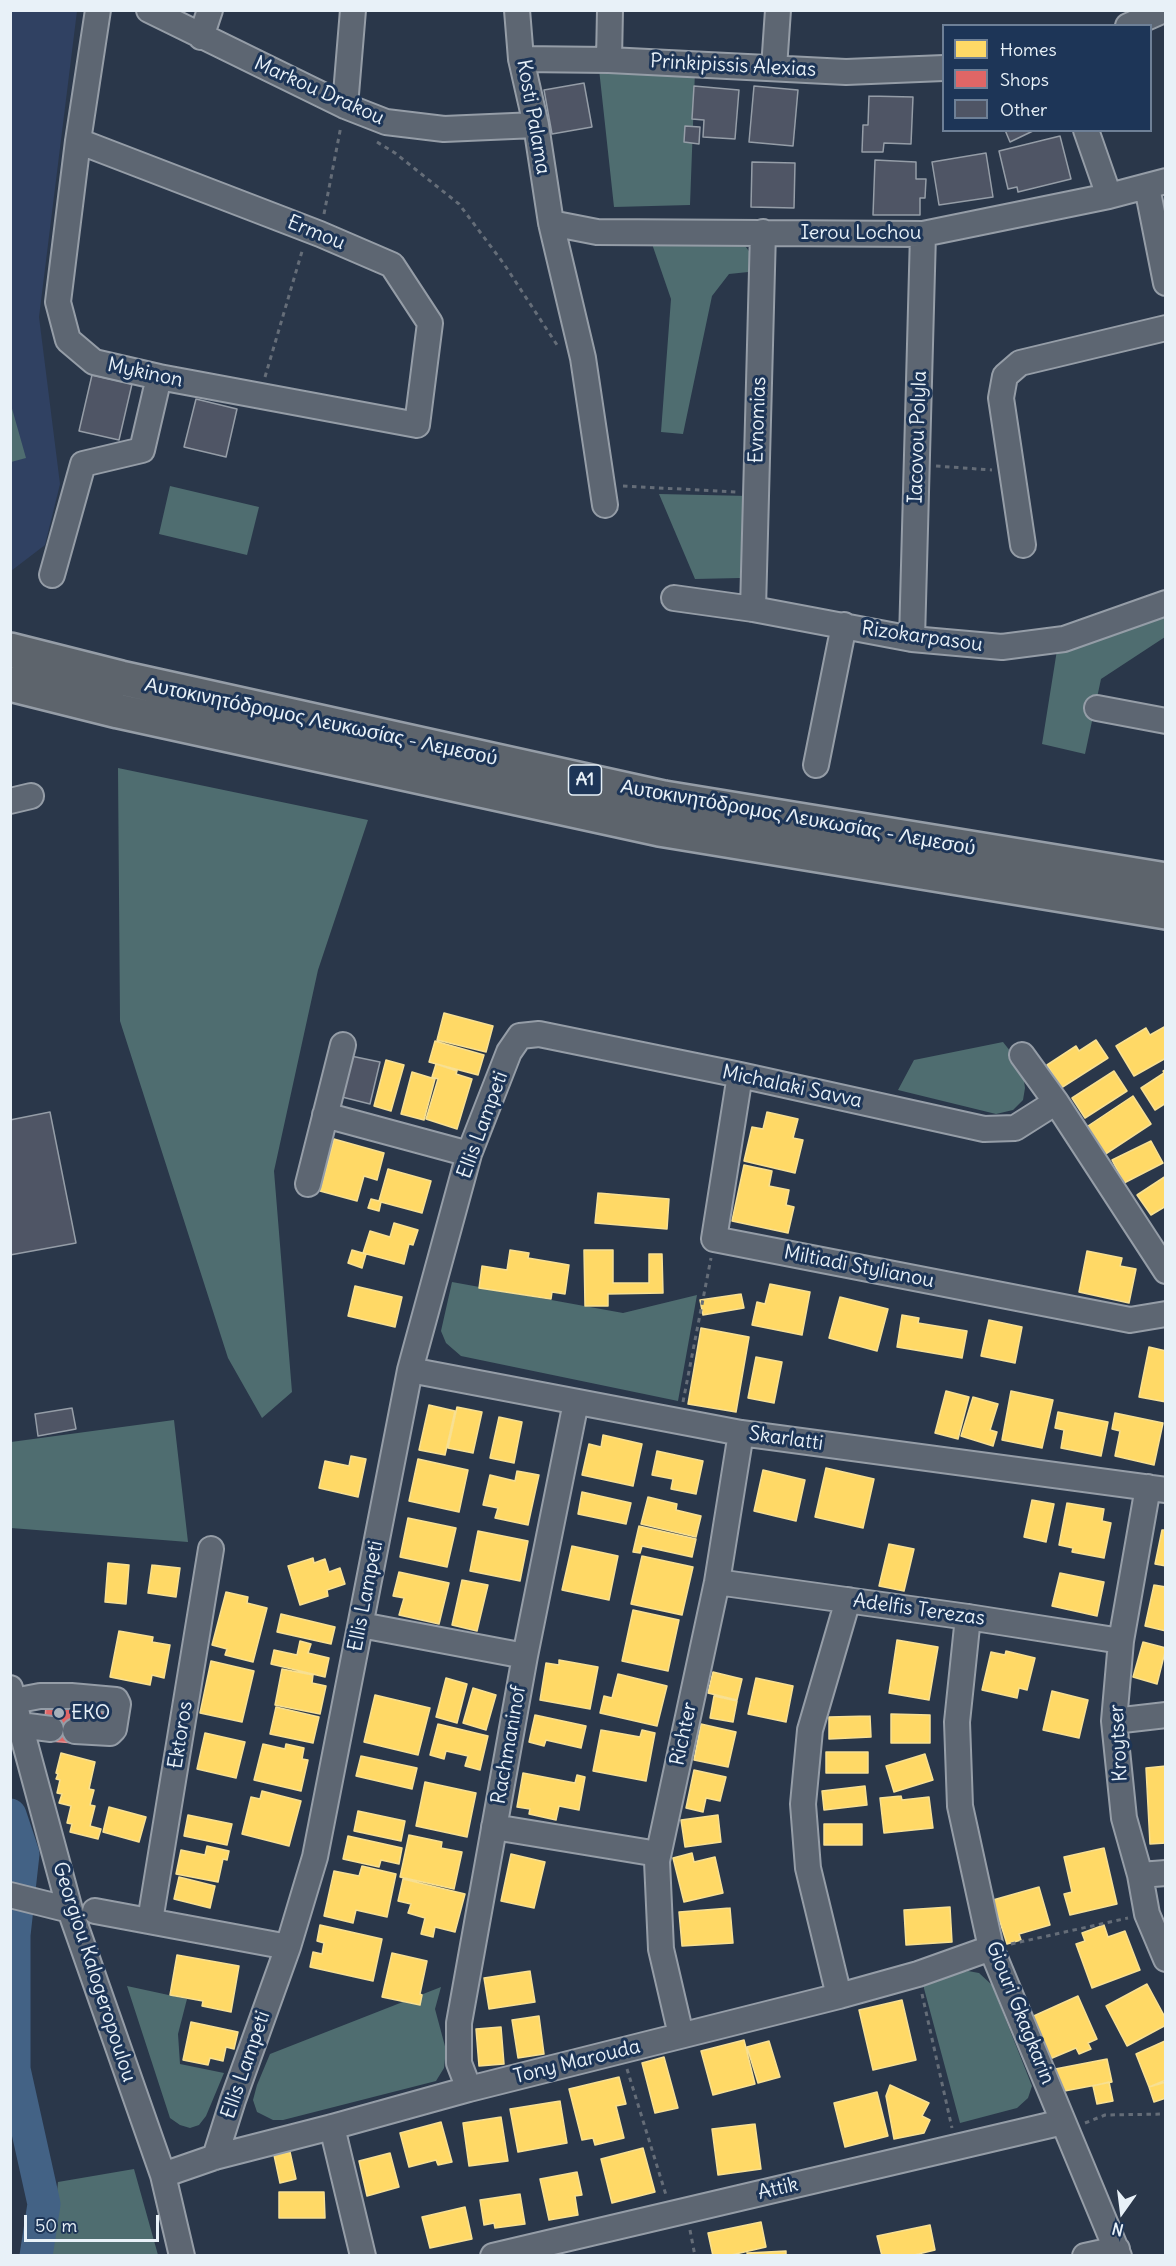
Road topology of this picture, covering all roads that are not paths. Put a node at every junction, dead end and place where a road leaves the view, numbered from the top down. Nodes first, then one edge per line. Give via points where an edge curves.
1 (98, 10) edge
2 (149, 10) edge
3 (210, 10) edge
4 (353, 10) edge
5 (517, 10) edge
6 (610, 10) edge
7 (778, 10) edge
8 (1164, 10) edge
9 (1132, 24) edge
10 (201, 37) junction
11 (521, 59) junction
12 (609, 60) junction
13 (774, 68) junction
14 (942, 68) edge
15 (345, 106) junction
16 (536, 125) junction
17 (1087, 132) edge
18 (78, 141) junction
19 (1156, 184) edge
20 (1109, 196) junction
21 (551, 223) junction
22 (763, 232) junction
23 (923, 234) junction
24 (1166, 283) edge
25 (1166, 328) edge
26 (159, 377) junction
27 (417, 425) joint
28 (603, 495) road end
29 (1023, 544) dead end
30 (52, 575) dead end
31 (674, 598) dead end
32 (1166, 603) edge
33 (753, 609) junction
34 (844, 626) junction
35 (912, 639) junction
36 (10, 650) edge
37 (10, 684) edge
38 (1097, 708) dead end
39 (1166, 721) edge
40 (816, 765) dead end
41 (658, 829) junction
42 (1166, 880) edge
43 (1166, 912) edge
44 (1166, 931) edge
45 (520, 1036) joint
46 (343, 1045) dead end
47 (1022, 1055) dead end
48 (740, 1075) junction
49 (1056, 1102) junction
50 (326, 1115) junction
51 (469, 1154) junction
52 (308, 1184) dead end
53 (1166, 1271) edge
54 (1166, 1314) edge
55 (410, 1370) junction
56 (576, 1402) junction
57 (741, 1433) junction
58 (1157, 1488) edge
59 (211, 1549) dead end
60 (717, 1582) junction
61 (848, 1600) junction
62 (968, 1617) junction
63 (361, 1624) junction
64 (1121, 1641) junction
65 (525, 1656) junction
66 (12, 1694) edge
67 (1166, 1715) edge
68 (1114, 1720) junction
69 (20, 1725) junction
70 (494, 1827) junction
71 (658, 1854) junction
72 (1166, 1873) edge
73 (1140, 1875) junction
74 (20, 1897) edge
75 (70, 1910) junction
76 (95, 1911) dead end
77 (150, 1921) junction
78 (288, 1947) junction
79 (991, 1948) junction
80 (1166, 1959) edge
81 (839, 1996) junction
82 (681, 2036) junction
83 (469, 2089) junction
84 (1065, 2126) junction
85 (332, 2127) junction
86 (214, 2157) junction
87 (163, 2175) junction
88 (1118, 2252) edge
89 (182, 2256) edge
90 (363, 2256) edge
91 (493, 2256) edge
92 (1084, 2256) edge

1 - 18 street, Mykinon
2 - 10 street, Markou Drakou
3 - 10 street
4 - 15 street
5 - 11 street, Kosti Palama
6 - 12 street
7 - 13 street
8 - 9 street
10 - 15 street, Markou Drakou
11 - 12 street, Prinkipissis Alexias
11 - 16 street, Kosti Palama
12 - 13 street, Prinkipissis Alexias
13 - 14 street, Prinkipissis Alexias via 846,72
15 - 16 street, Markou Drakou via 386,123 444,129
16 - 21 street, Kosti Palama
17 - 20 street
18 - 26 street, Mykinon via 58,302 68,340 94,362
18 - 27 street, Ermou via 392,265 430,323
19 - 20 street, Ierou Lochou
19 - 24 street
20 - 23 street, Ierou Lochou
21 - 22 street, Ierou Lochou via 597,232
21 - 28 street, Kosti Palama via 584,368
22 - 23 street, Ierou Lochou
22 - 33 street, Evnomias
23 - 35 street, Iacovou Polyla
25 - 29 street via 1020,363 1005,376 1001,398
26 - 27 street, Mykinon
26 - 30 street via 142,450 83,464
31 - 33 street, Rizokarpasou
32 - 35 street, Rizokarpasou via 1064,639 1002,647
33 - 34 street, Rizokarpasou
34 - 35 street, Rizokarpasou
34 - 40 street
36 - 42 highway, Αυτοκινητόδρομος Λευκωσίας - Λεμεσού / A1 via 664,798
37 - 41 highway, Αυτοκινητόδρομος Λευκωσίας - Λεμεσού / A1
38 - 39 street
41 - 43 highway, Αυτοκινητόδρομος Λευκωσίας - Λεμεσού / A1
41 - 44 highway via 839,870
45 - 48 street, Michalaki Savva via 539,1034
45 - 51 street, Ellis Lampeti via 509,1053
46 - 50 street
47 - 49 street
48 - 49 street, Michalaki Savva via 984,1130 1015,1128
48 - 54 street, Miltiadi Stylianou via 714,1239 1130,1320
49 - 53 street
50 - 51 street
50 - 52 street
51 - 55 street, Ellis Lampeti
55 - 56 street, Skarlatti
55 - 63 street, Ellis Lampeti
56 - 57 street, Skarlatti
56 - 65 street, Rachmaninof
57 - 58 street, Skarlatti
57 - 60 street, Richter
58 - 64 street, Kroytser
59 - 77 street, Ektoros
60 - 61 street, Adelfis Terezas
60 - 71 street, Richter
61 - 62 street, Adelfis Terezas
61 - 81 street via 810,1730 803,1804 808,1868
62 - 64 street, Adelfis Terezas
62 - 79 street, Giouri Gkagkarin via 957,1722 960,1806
63 - 65 street
63 - 78 street, Ellis Lampeti via 315,1857
64 - 68 street, Kroytser
65 - 70 street, Rachmaninof
66 - 69 street, Georgiou Kalogeropoulou
66 - 69 street via 116,1700 118,1704 110,1733
67 - 68 street
68 - 73 street, Kroytser via 1124,1818
69 - 75 street, Georgiou Kalogeropoulou
70 - 71 street
70 - 83 street, Rachmaninof via 459,2023 459,2063
71 - 82 street, Richter via 661,1949
72 - 73 street
73 - 80 street, Kroytser via 1147,1914
74 - 75 street
75 - 87 street, Georgiou Kalogeropoulou
76 - 77 street
77 - 78 street
78 - 86 street, Ellis Lampeti
79 - 81 street, Tony Marouda
79 - 84 street, Giouri Gkagkarin
81 - 82 street, Tony Marouda
82 - 83 street, Tony Marouda
83 - 85 street, Tony Marouda
84 - 88 street, Giouri Gkagkarin
84 - 91 street, Attik via 956,2147
85 - 86 street, Tony Marouda
85 - 90 street
86 - 87 street, Tony Marouda
87 - 89 street, Georgiou Kalogeropoulou
88 - 92 street

